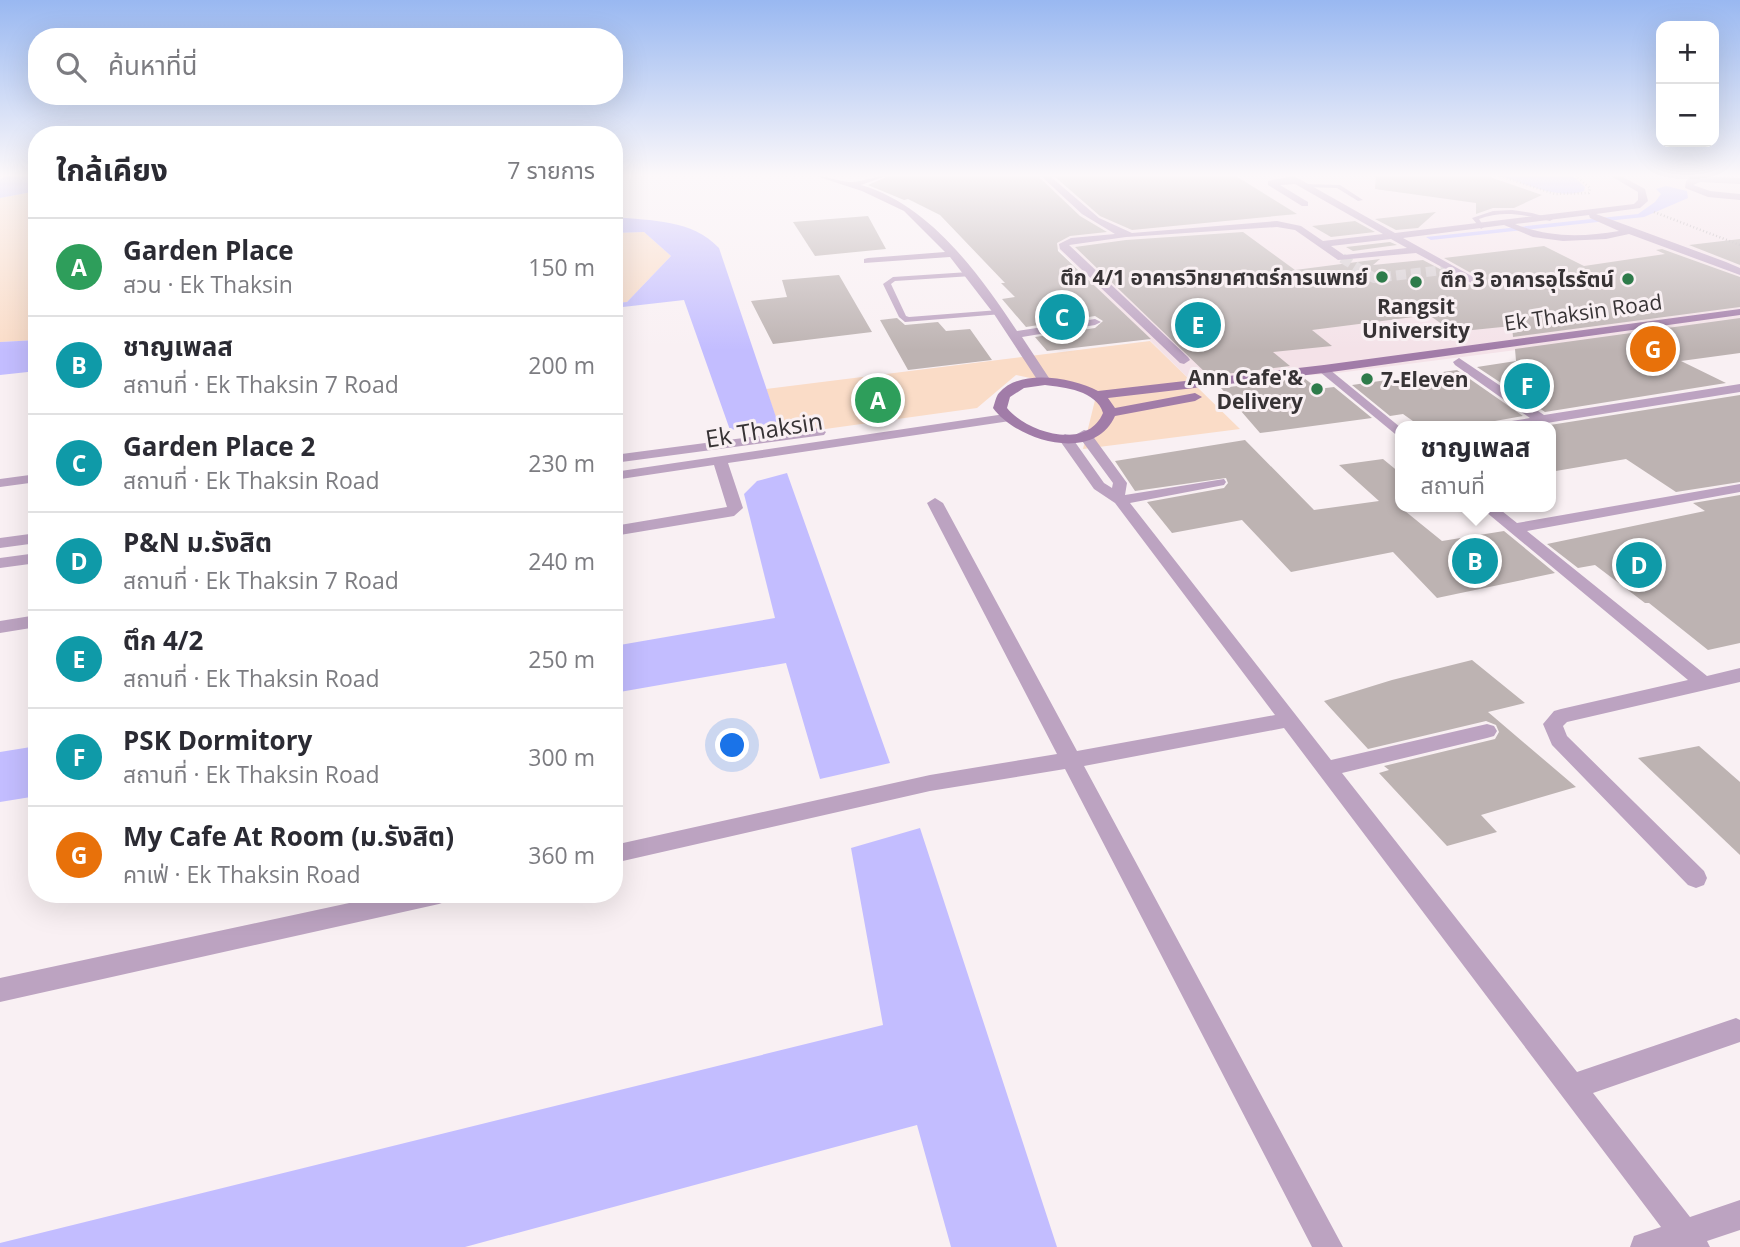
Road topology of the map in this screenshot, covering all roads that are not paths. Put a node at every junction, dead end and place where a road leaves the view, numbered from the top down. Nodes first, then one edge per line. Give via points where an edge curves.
1 (933, 234) edge
2 (1123, 234) edge
3 (1154, 234) edge
4 (1306, 234) edge
5 (1390, 234) edge
6 (1411, 234) edge
7 (1535, 234) edge
8 (1618, 234) edge
9 (1640, 234) edge
10 (1132, 236) junction
11 (1393, 236) junction
12 (1322, 244) junction
13 (1419, 250) junction
14 (953, 254) junction
15 (869, 261) dead end
16 (1740, 272) edge
17 (969, 274) junction
18 (1473, 281) dead end
19 (999, 312) junction
20 (1740, 312) edge
21 (1095, 322) dead end
22 (1740, 322) edge
23 (1013, 335) junction
24 (1184, 360) dead end
25 (1459, 362) junction
26 (1324, 369) junction
27 (1337, 379) junction
28 (1045, 382) junction
29 (1740, 388) edge
30 (1097, 396) junction
31 (1002, 413) junction
32 (1109, 413) junction
33 (1542, 420) junction
34 (1536, 421) edge
35 (1395, 430) edge
36 (1084, 435) junction
37 (1065, 438) junction
38 (766, 446) junction
39 (623, 458) edge
40 (720, 461) junction
41 (623, 475) edge
42 (28, 479) edge
43 (1219, 482) dead end
44 (0, 483) edge
45 (1740, 488) edge
46 (1118, 498) junction
47 (936, 503) dead end
48 (1494, 512) edge
49 (1514, 528) junction
50 (623, 530) edge
51 (28, 539) edge
52 (0, 543) edge
53 (28, 559) edge
54 (0, 563) edge
55 (28, 622) edge
56 (0, 626) edge
57 (1740, 676) edge
58 (1704, 683) junction
59 (1288, 720) junction
60 (1487, 731) dead end
61 (1072, 760) junction
62 (1326, 769) junction
63 (623, 852) edge
64 (1696, 878) dead end
65 (398, 903) edge
66 (0, 990) edge
67 (1736, 1031) dead end
68 (1573, 1087) junction
69 (1740, 1215) edge
70 (1690, 1241) edge
71 (1328, 1247) edge
72 (1645, 1247) edge

1 - 14 street
2 - 10 street
3 - 10 street
4 - 12 street
5 - 11 street
6 - 11 street
7 - 8 street via 1573,240
9 - 16 street
10 - 24 street via 1070,241 1064,247
11 - 12 street
11 - 13 street
12 - 13 street via 1342,258
13 - 18 street
14 - 15 street
14 - 17 street
17 - 19 street
17 - 19 lane via 893,279 887,284 908,320
19 - 23 street
20 - 26 street, Ek Thaksin Road
21 - 23 street
22 - 25 street, Ek Thaksin Road
23 - 28 street
25 - 27 street, Ek Thaksin Road
25 - 33 street
26 - 27 street
26 - 30 street, Ek Thaksin Road
27 - 32 street, Ek Thaksin Road via 1171,400
27 - 35 street
28 - 30 street via 1074,385
28 - 31 street via 1020,385 1004,395
29 - 33 street
30 - 32 street
31 - 37 street via 1029,432
31 - 38 street, Ek Thaksin
32 - 36 street via 1106,422
33 - 34 street
36 - 37 street
36 - 46 street via 1120,483
37 - 46 street via 1099,486
38 - 39 street
38 - 40 street, Ek Thaksin
40 - 41 street, Ek Thaksin
40 - 50 street via 735,508 729,513
42 - 44 street
43 - 46 street
45 - 49 street
46 - 59 street
47 - 61 street
48 - 49 street
49 - 58 street
51 - 52 street
53 - 54 street
55 - 56 street
57 - 58 street
58 - 64 street via 1561,716 1553,724 1559,740
59 - 61 street
59 - 62 street
60 - 62 street
61 - 63 street via 930,783
61 - 71 street
62 - 68 street
65 - 66 street
67 - 68 street
68 - 70 street
69 - 70 street
70 - 72 street

